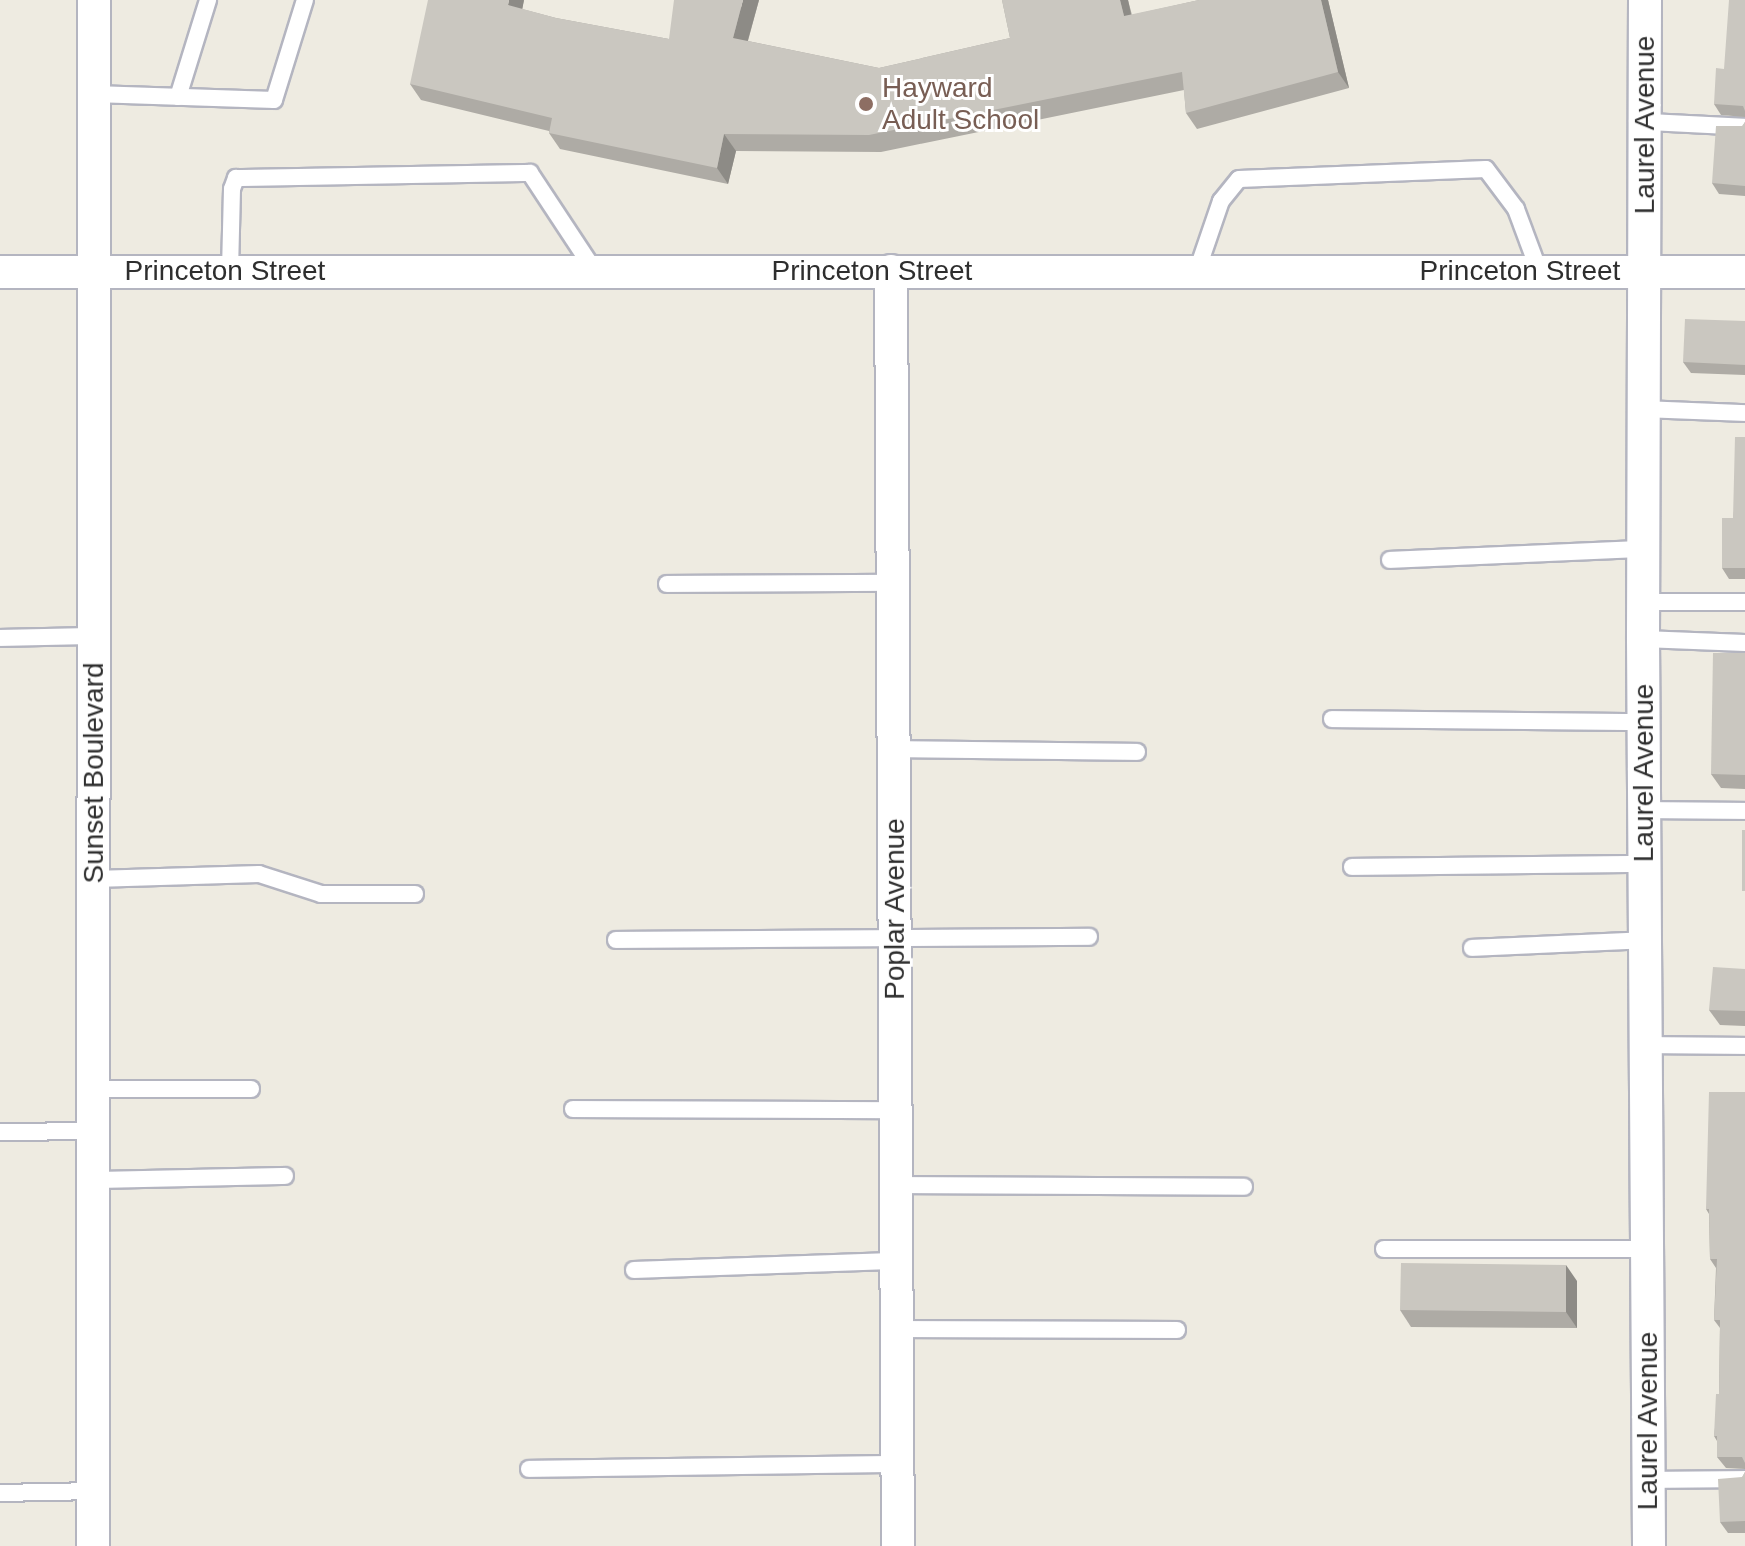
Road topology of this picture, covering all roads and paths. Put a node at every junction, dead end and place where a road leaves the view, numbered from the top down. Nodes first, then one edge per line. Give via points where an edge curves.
1 (94, 0) edge
2 (208, 0) edge
3 (305, 0) edge
4 (1645, 0) edge
5 (94, 94) junction
6 (178, 97) junction
7 (1647, 122) junction
8 (1745, 127) edge
9 (594, 270) junction
10 (230, 271) junction
11 (891, 271) junction
12 (1197, 271) junction
13 (1539, 271) junction
14 (1645, 271) junction
15 (0, 272) edge
16 (95, 272) junction
17 (1745, 272) edge
18 (1644, 409) junction
19 (1745, 413) edge
20 (1643, 549) junction
21 (1390, 560) dead end
22 (892, 583) junction
23 (667, 584) dead end
24 (1644, 602) junction
25 (1745, 602) edge
26 (94, 636) junction
27 (0, 638) edge
28 (1643, 639) junction
29 (1745, 643) edge
30 (1332, 719) dead end
31 (1643, 722) junction
32 (894, 749) junction
33 (1137, 752) dead end
34 (1646, 810) junction
35 (1745, 811) edge
36 (1644, 864) junction
37 (1352, 867) dead end
38 (94, 879) junction
39 (415, 894) dead end
40 (895, 936) junction
41 (1089, 937) dead end
42 (616, 940) dead end
43 (1647, 940) junction
44 (1472, 948) dead end
45 (1647, 1045) junction
46 (1745, 1046) edge
47 (93, 1089) junction
48 (251, 1089) dead end
49 (573, 1109) dead end
50 (897, 1110) junction
51 (94, 1131) junction
52 (0, 1132) edge
53 (285, 1176) dead end
54 (94, 1180) junction
55 (897, 1185) junction
56 (1244, 1187) dead end
57 (1384, 1249) dead end
58 (1648, 1249) junction
59 (898, 1261) junction
60 (634, 1270) dead end
61 (898, 1329) junction
62 (1177, 1330) dead end
63 (899, 1464) junction
64 (529, 1469) dead end
65 (1745, 1479) edge
66 (1649, 1480) junction
67 (93, 1491) junction
68 (0, 1493) edge
69 (93, 1546) edge
70 (898, 1546) edge
71 (1649, 1546) edge

1 - 5 street, Sunset Boulevard
2 - 6 lane
3 - 6 lane via 274,100
4 - 7 street, Laurel Avenue
5 - 6 lane
5 - 16 street, Sunset Boulevard
7 - 8 lane
7 - 14 street, Laurel Avenue
9 - 10 street, Princeton Street
9 - 10 lane via 530,173 236,178
9 - 11 street, Princeton Street
10 - 16 street, Princeton Street
11 - 12 street, Princeton Street
11 - 22 street, Poplar Avenue
12 - 13 street, Princeton Street
12 - 13 lane via 1221,201 1239,179 1486,169 1516,209
13 - 14 street, Princeton Street
14 - 17 street, Princeton Street
14 - 18 street, Laurel Avenue
15 - 16 street, Princeton Street
16 - 26 street, Sunset Boulevard
18 - 19 lane
18 - 20 street, Laurel Avenue
20 - 21 lane
20 - 24 street, Laurel Avenue
22 - 23 lane
22 - 32 street, Poplar Avenue
24 - 25 lane
24 - 28 street, Laurel Avenue
26 - 27 lane
26 - 38 street, Sunset Boulevard
28 - 29 lane
28 - 31 street, Laurel Avenue
30 - 31 lane
31 - 34 street, Laurel Avenue
32 - 33 lane
32 - 40 street, Poplar Avenue
34 - 35 lane
34 - 36 street, Laurel Avenue
36 - 37 lane
36 - 43 street, Laurel Avenue
38 - 39 lane via 259,874 321,894
38 - 47 street, Sunset Boulevard
40 - 41 lane
40 - 42 lane
40 - 50 street, Poplar Avenue
43 - 44 lane
43 - 45 street, Laurel Avenue
45 - 46 lane
45 - 58 street, Laurel Avenue
47 - 48 lane
47 - 51 street, Sunset Boulevard
49 - 50 lane
50 - 55 street, Poplar Avenue
51 - 52 lane
51 - 54 street, Sunset Boulevard
53 - 54 lane
54 - 67 street, Sunset Boulevard
55 - 56 lane
55 - 59 street, Poplar Avenue
57 - 58 lane
58 - 66 street, Laurel Avenue
59 - 60 lane
59 - 61 street, Poplar Avenue
61 - 62 lane
61 - 63 street, Poplar Avenue
63 - 64 lane
63 - 70 street, Poplar Avenue
65 - 66 lane
66 - 71 street, Laurel Avenue
67 - 68 lane
67 - 69 street, Sunset Boulevard

